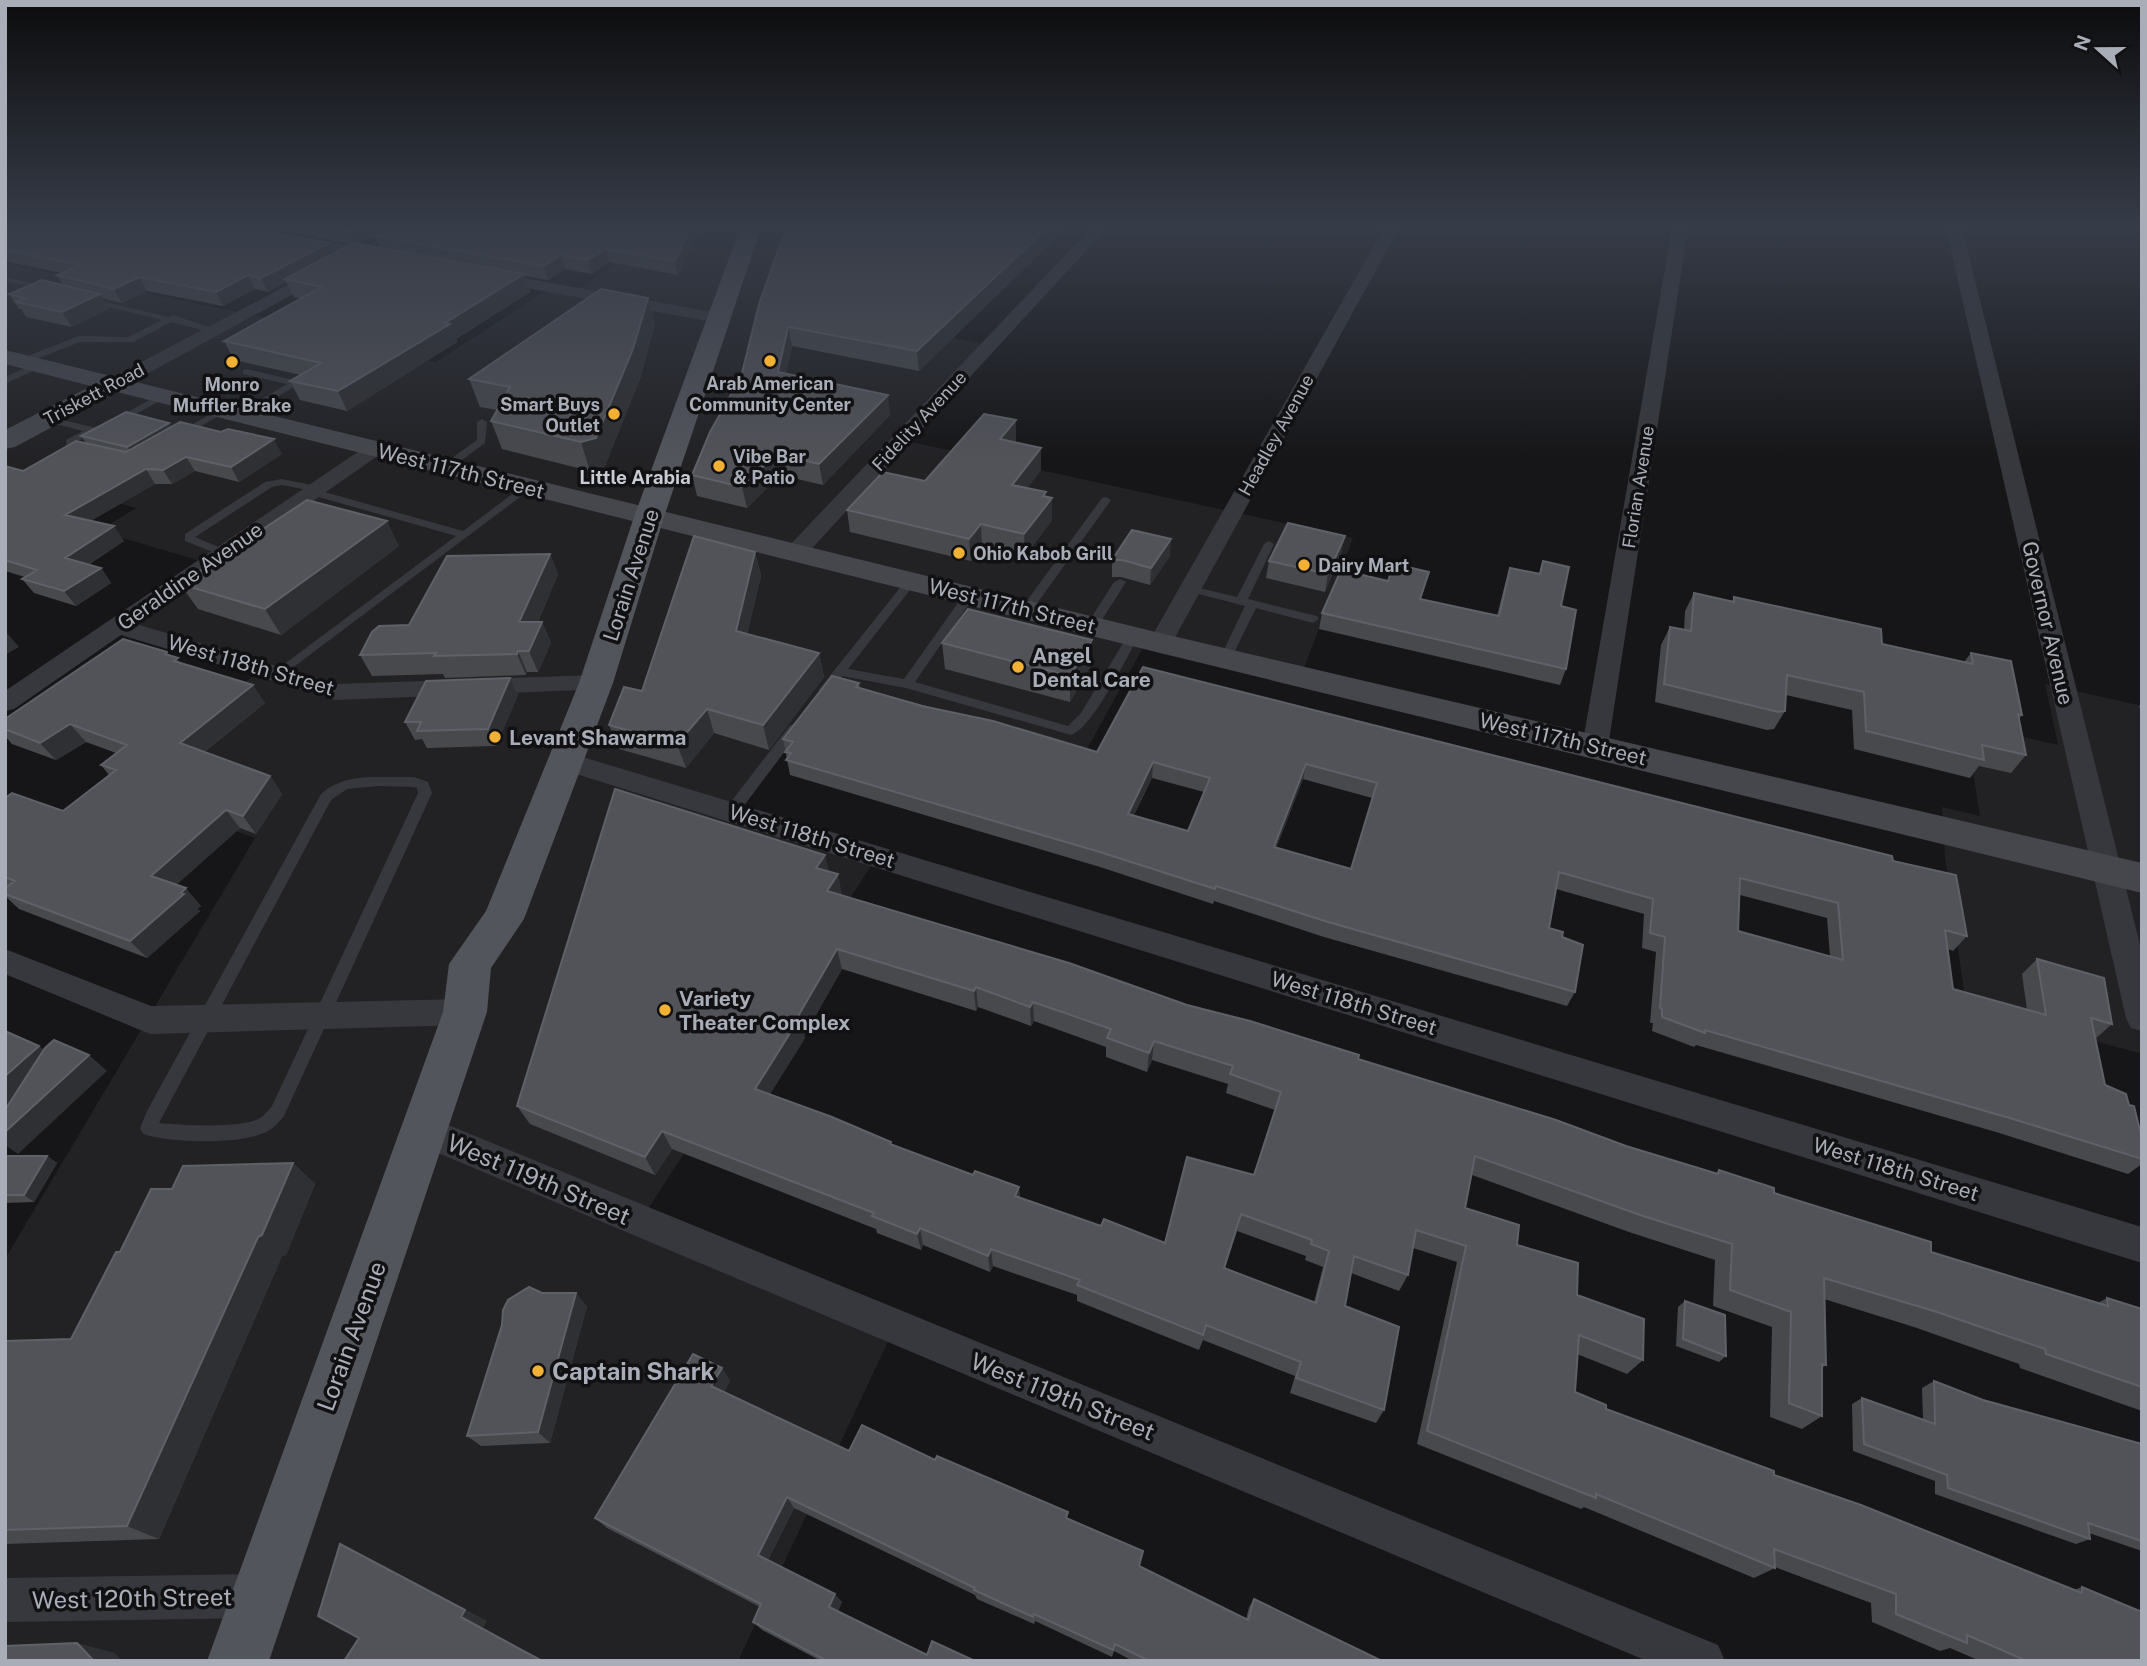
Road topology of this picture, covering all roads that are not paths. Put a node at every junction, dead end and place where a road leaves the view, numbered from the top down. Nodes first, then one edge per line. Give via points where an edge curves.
1 (118, 306) edge
2 (260, 306) edge
3 (650, 306) edge
4 (722, 306) edge
5 (1027, 306) edge
6 (1349, 306) edge
7 (1667, 306) edge
8 (1972, 306) edge
9 (173, 318) junction
10 (718, 318) junction
11 (214, 331) junction
12 (22, 361) edge
13 (246, 372) dead end
14 (5, 381) edge
15 (114, 384) junction
16 (162, 396) junction
17 (230, 414) junction
18 (47, 419) junction
19 (482, 422) dead end
20 (100, 428) junction
21 (5, 441) edge
22 (167, 442) edge
23 (375, 449) junction
24 (96, 452) edge
25 (446, 467) junction
26 (523, 487) junction
27 (314, 491) junction
28 (1107, 500) dead end
29 (649, 517) junction
30 (466, 531) junction
31 (1269, 544) dead end
32 (796, 552) junction
33 (224, 553) junction
34 (911, 581) junction
35 (1121, 582) dead end
36 (1191, 589) junction
37 (969, 595) junction
38 (1247, 603) junction
39 (1027, 609) junction
40 (1313, 619) dead end
41 (1092, 625) junction
42 (118, 626) junction
43 (1147, 639) junction
44 (1226, 658) junction
45 (840, 672) junction
46 (279, 674) junction
47 (596, 683) junction
48 (906, 684) junction
49 (816, 702) edge
50 (5, 703) edge
51 (800, 722) edge
52 (1595, 747) junction
53 (566, 761) junction
54 (732, 811) junction
55 (2106, 869) junction
56 (2142, 878) edge
57 (5, 961) edge
58 (465, 1012) junction
59 (325, 1015) junction
60 (2142, 1018) edge
61 (204, 1019) junction
62 (424, 1132) junction
63 (2142, 1245) edge
64 (259, 1596) junction
65 (5, 1600) edge
66 (238, 1661) edge
67 (1702, 1661) edge

1 - 9 lane
2 - 11 street, Triskett Road
3 - 10 street
4 - 10 main road, Lorain Avenue
5 - 32 street, Fidelity Avenue
6 - 36 street, Headley Avenue
7 - 52 street, Florian Avenue
8 - 55 street, Governor Avenue
9 - 11 lane
9 - 12 lane via 130,340 79,340
10 - 29 main road, Lorain Avenue
11 - 15 street, Triskett Road
12 - 14 lane
12 - 15 main road, West 117th Street
13 - 17 lane via 295,383
15 - 16 main road, West 117th Street
15 - 18 main road, Triskett Road
16 - 17 main road, West 117th Street
16 - 20 lane
17 - 22 lane
17 - 23 main road, West 117th Street
18 - 20 lane
18 - 21 main road, Triskett Road
19 - 25 lane via 482,441
20 - 24 lane via 69,442
23 - 25 main road, West 117th Street
23 - 27 street, Geraldine Avenue
25 - 26 main road, West 117th Street
26 - 29 main road, West 117th Street
26 - 30 lane via 480,525
27 - 30 lane
27 - 33 street, Geraldine Avenue
27 - 33 lane via 282,482 269,484 190,536 190,541
28 - 39 lane
29 - 32 main road, West 117th Street
29 - 47 main road, Lorain Avenue
30 - 46 lane
31 - 38 lane
32 - 34 main road, West 117th Street
33 - 42 street, Geraldine Avenue
34 - 37 main road, West 117th Street
34 - 45 lane
35 - 41 lane
36 - 38 lane
36 - 43 street, Headley Avenue
37 - 39 main road, West 117th Street
37 - 48 lane
38 - 40 lane
38 - 44 lane
39 - 41 main road, West 117th Street
41 - 43 main road, West 117th Street
42 - 46 street, West 118th Street
42 - 50 street, Geraldine Avenue
43 - 44 main road, West 117th Street
43 - 48 lane via 1071,731
44 - 52 main road, West 117th Street
45 - 48 lane
45 - 49 lane
46 - 47 street, West 118th Street via 336,692
47 - 53 main road, Lorain Avenue
51 - 54 lane
52 - 55 main road, West 117th Street
53 - 54 street, West 118th Street
53 - 58 main road, Lorain Avenue via 503,919 503,965
54 - 63 street, West 118th Street
55 - 56 main road, West 117th Street
55 - 60 street, Governor Avenue
57 - 61 street via 150,1020
58 - 59 street
58 - 62 main road, Lorain Avenue
59 - 61 street
59 - 61 lane via 278,1111 264,1125 163,1133 149,1128
59 - 61 lane via 425,793 423,785 344,784 332,790
62 - 64 main road, Lorain Avenue
62 - 67 street, West 119th Street
64 - 65 street, West 120th Street
64 - 66 main road, Lorain Avenue

